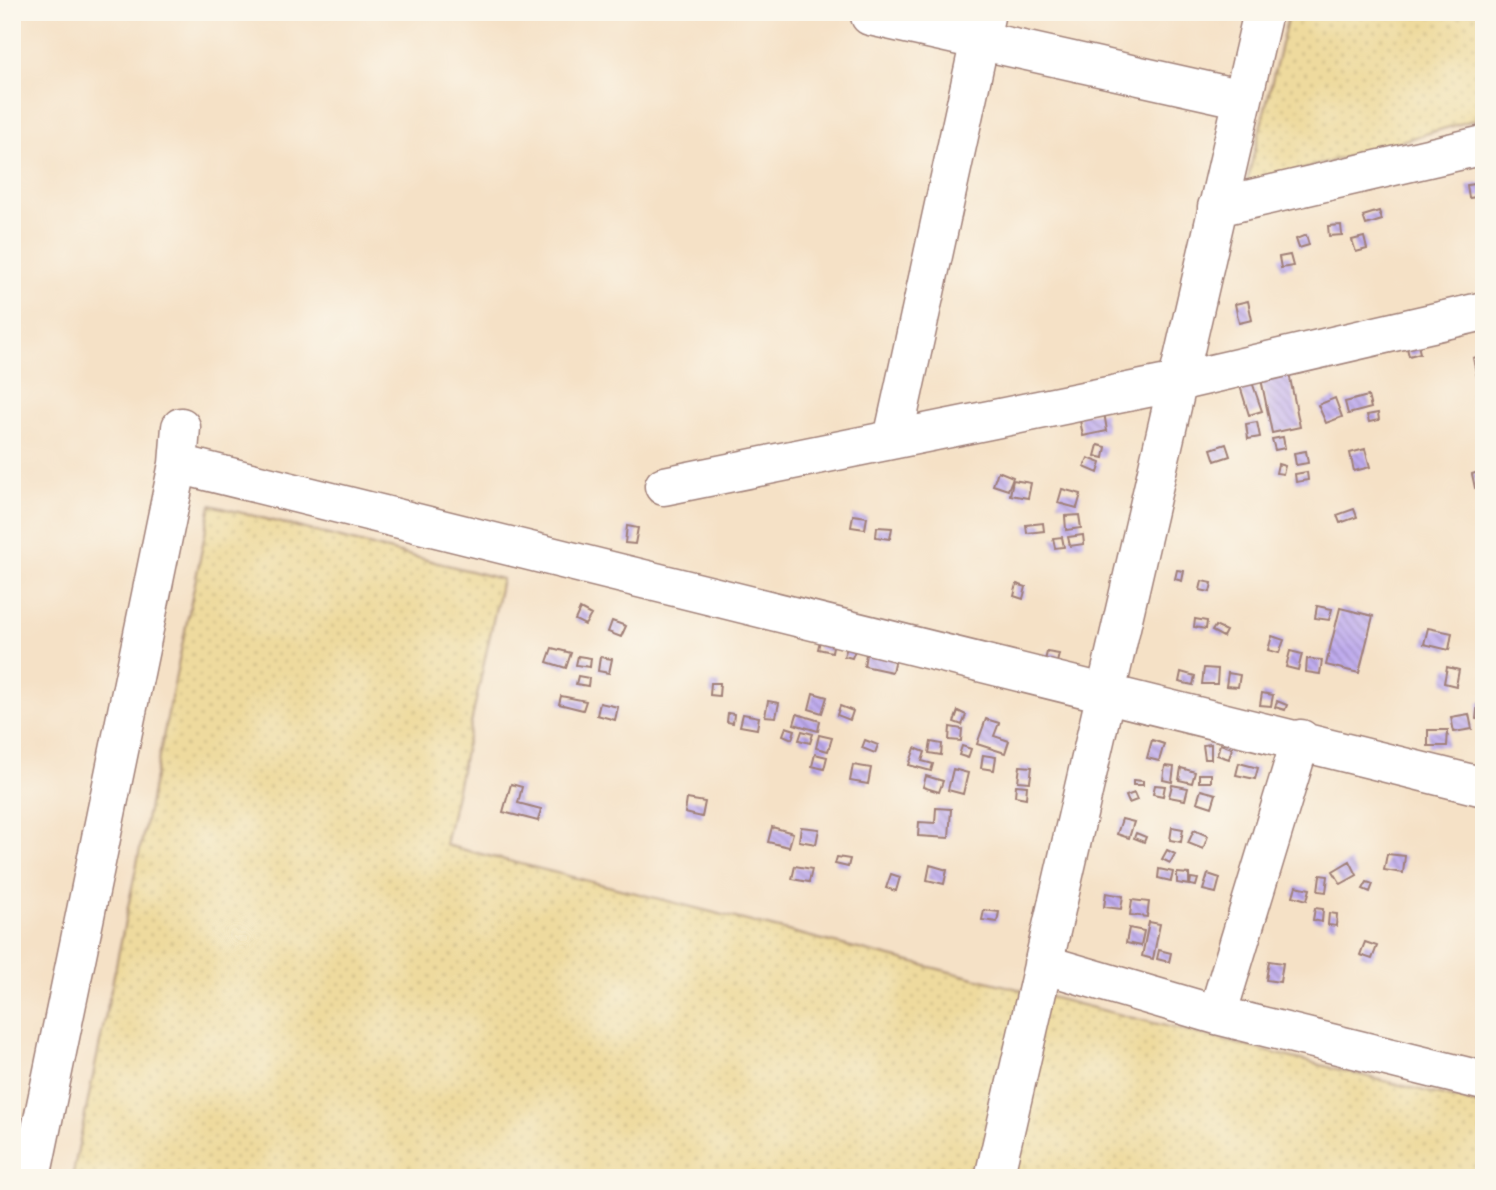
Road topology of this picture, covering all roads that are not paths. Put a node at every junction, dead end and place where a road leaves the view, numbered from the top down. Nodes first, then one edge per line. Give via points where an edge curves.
1 (1263, 12) edge
2 (870, 16) dead end
3 (982, 26) edge
4 (1243, 99) junction
5 (1484, 145) edge
6 (1217, 207) junction
7 (1484, 311) edge
8 (1177, 382) junction
9 (893, 439) junction
10 (664, 486) dead end
11 (1104, 694) junction
12 (1301, 739) junction
13 (1484, 787) edge
14 (1043, 964) junction
15 (1217, 1015) junction
16 (1484, 1081) edge
17 (30, 1178) edge
18 (995, 1178) edge

1 - 4 street
2 - 3 street
3 - 4 street
3 - 9 street
4 - 6 street
5 - 6 street
6 - 8 street
7 - 8 street
8 - 9 street
8 - 11 street
9 - 10 street
11 - 12 street
11 - 14 street
11 - 17 street via 179,445
12 - 13 street
12 - 15 street
14 - 15 street
14 - 18 street
15 - 16 street

